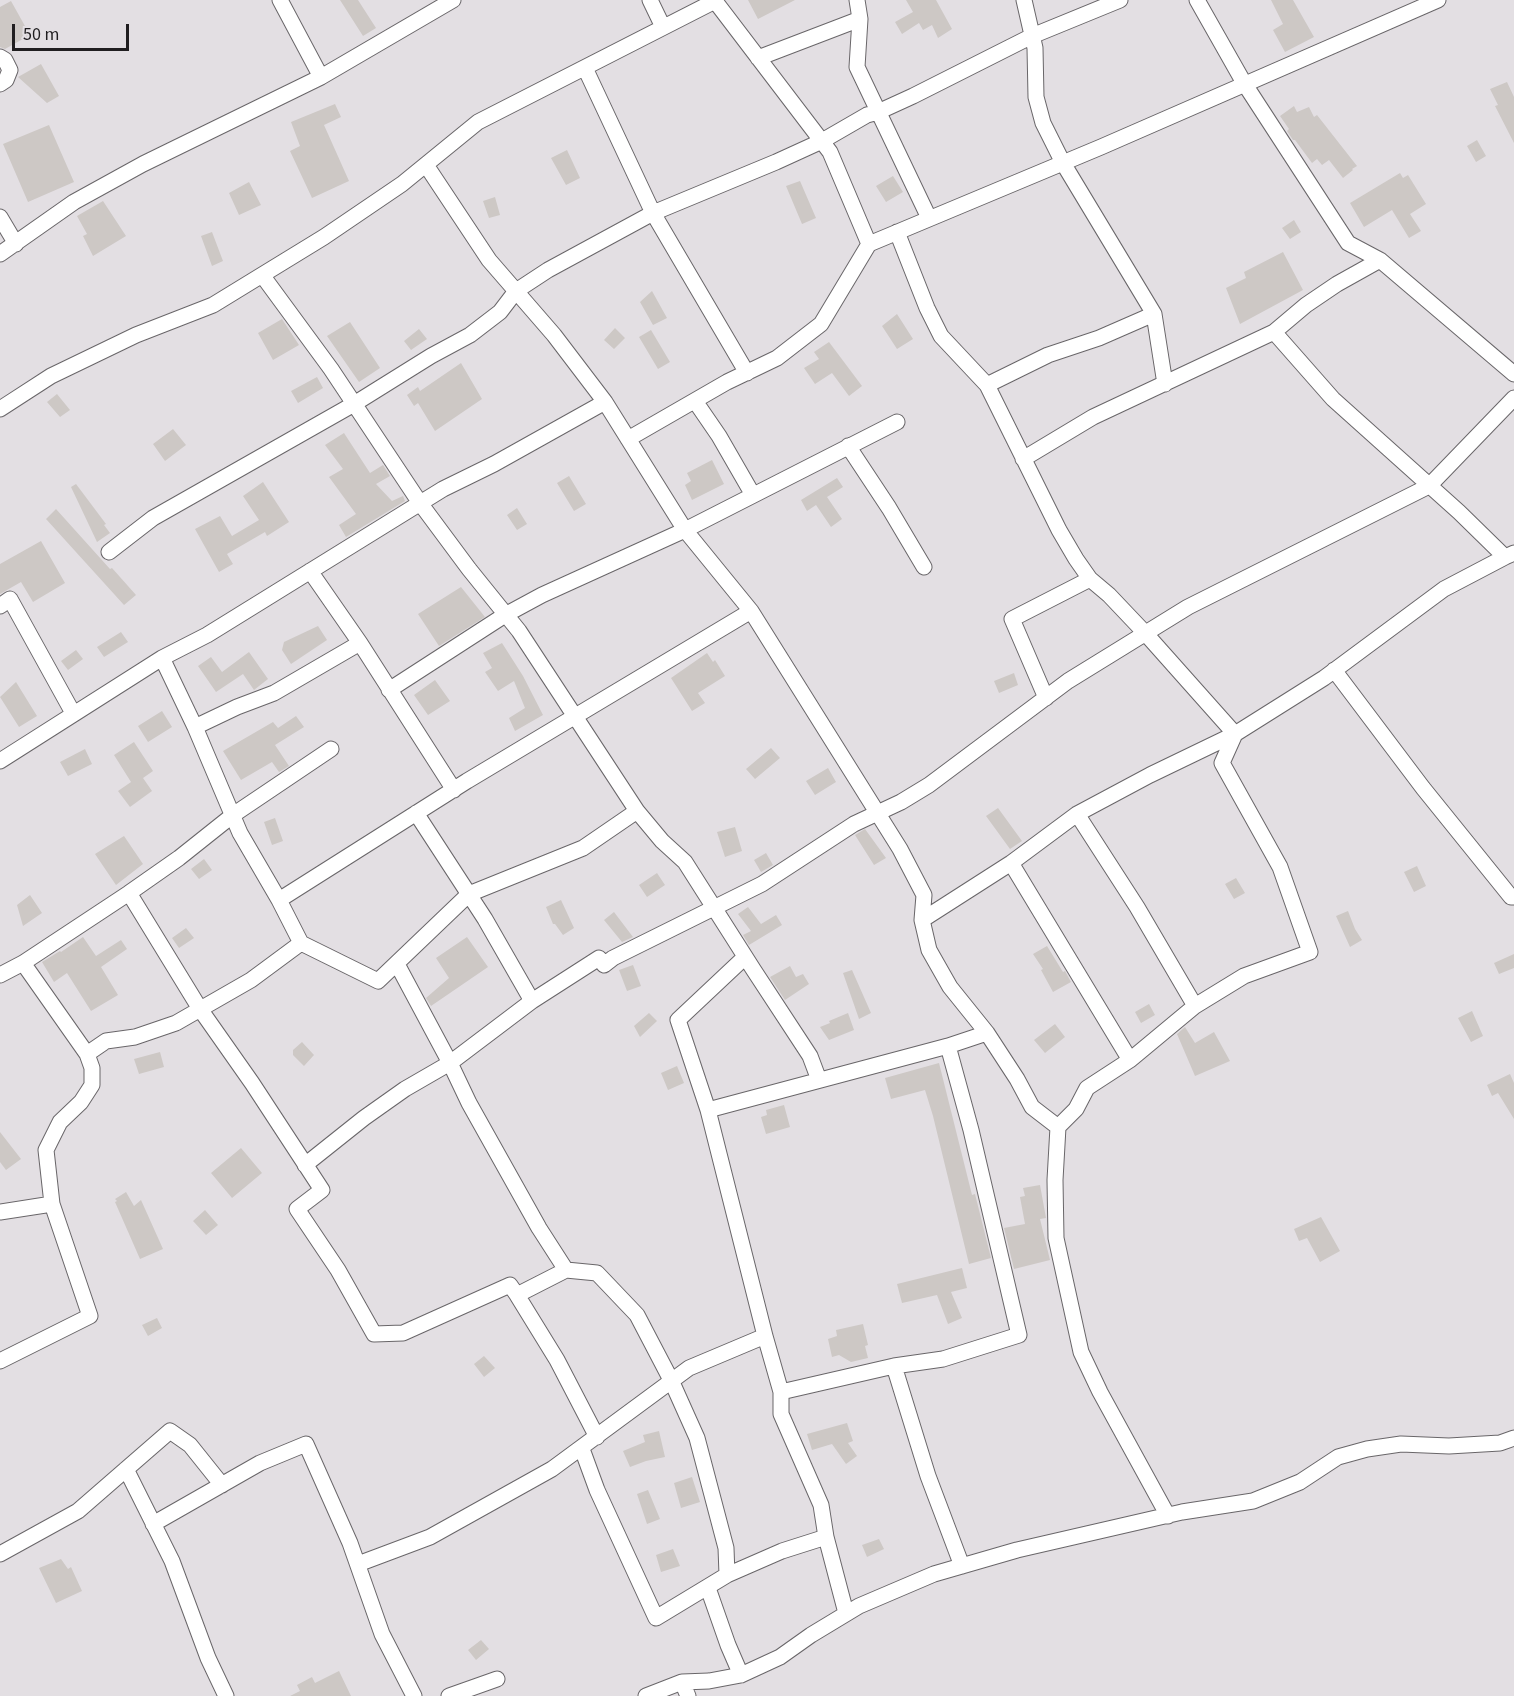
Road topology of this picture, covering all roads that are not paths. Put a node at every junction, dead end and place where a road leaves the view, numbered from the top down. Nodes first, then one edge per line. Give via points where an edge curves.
1 (280, 0) edge
2 (453, 0) edge
3 (650, 0) edge
4 (857, 0) edge
5 (1024, 0) edge
6 (1120, 0) edge
7 (1197, 0) edge
8 (1438, 0) edge
9 (860, 19) junction
10 (663, 27) junction
11 (1032, 36) junction
12 (0, 57) edge
13 (758, 58) junction
14 (585, 68) junction
15 (321, 77) junction
16 (1244, 83) junction
17 (0, 84) edge
18 (878, 112) junction
19 (822, 141) junction
20 (1063, 163) junction
21 (426, 165) junction
22 (652, 213) junction
23 (0, 217) edge
24 (929, 218) junction
25 (897, 232) junction
26 (16, 244) junction
27 (869, 244) junction
28 (0, 254) edge
29 (1380, 260) junction
30 (262, 275) junction
31 (516, 291) junction
32 (1154, 314) junction
33 (1274, 332) junction
34 (747, 373) junction
35 (1514, 374) edge
36 (1165, 384) junction
37 (987, 385) junction
38 (1514, 398) edge
39 (695, 401) junction
40 (605, 402) junction
41 (354, 404) junction
42 (0, 409) edge
43 (897, 422) dead end
44 (628, 439) junction
45 (848, 446) junction
46 (1023, 459) junction
47 (1429, 486) junction
48 (753, 495) junction
49 (420, 503) junction
50 (685, 530) junction
51 (109, 552) dead end
52 (1510, 555) edge
53 (924, 567) dead end
54 (310, 571) junction
55 (1090, 579) junction
56 (0, 606) edge
57 (751, 612) junction
58 (505, 615) junction
59 (1146, 634) junction
60 (360, 643) junction
61 (162, 658) junction
62 (1334, 670) junction
63 (389, 690) junction
64 (1047, 698) junction
65 (73, 713) junction
66 (574, 716) junction
67 (195, 727) junction
68 (1234, 734) junction
69 (331, 749) dead end
70 (0, 761) edge
71 (454, 790) junction
72 (637, 811) junction
73 (876, 812) junction
74 (416, 813) junction
75 (1077, 814) junction
76 (233, 815) junction
77 (1011, 863) junction
78 (129, 893) junction
79 (469, 894) junction
80 (1514, 897) edge
81 (279, 900) junction
82 (714, 907) junction
83 (922, 920) junction
84 (301, 943) junction
85 (745, 957) junction
86 (23, 963) junction
87 (397, 964) junction
88 (0, 975) edge
89 (532, 1000) junction
90 (1195, 1006) junction
91 (200, 1009) junction
92 (987, 1033) junction
93 (948, 1047) junction
94 (87, 1054) junction
95 (1130, 1060) junction
96 (450, 1063) junction
97 (819, 1080) junction
98 (708, 1110) junction
99 (1058, 1127) junction
100 (305, 1165) junction
101 (52, 1204) junction
102 (0, 1212) edge
103 (566, 1270) junction
104 (517, 1296) junction
105 (765, 1336) junction
106 (0, 1361) edge
107 (894, 1366) junction
108 (671, 1380) junction
109 (782, 1392) junction
110 (597, 1437) junction
111 (1514, 1438) edge
112 (582, 1449) junction
113 (126, 1469) junction
114 (222, 1485) junction
115 (1168, 1516) junction
116 (153, 1524) junction
117 (826, 1537) junction
118 (0, 1554) edge
119 (358, 1564) junction
120 (962, 1566) junction
121 (727, 1575) junction
122 (708, 1588) junction
123 (846, 1613) junction
124 (741, 1675) junction
125 (497, 1679) dead end
126 (685, 1689) edge
127 (226, 1696) edge
128 (414, 1696) edge
129 (449, 1696) edge
130 (646, 1696) edge

1 - 15 street
2 - 15 street
3 - 10 street
4 - 9 street
5 - 11 street
6 - 11 street
7 - 16 street
8 - 16 street
9 - 13 street
9 - 18 street via 856,67
10 - 13 street via 715,1
10 - 14 street
11 - 18 street
11 - 20 street via 1036,97 1043,123
12 - 17 street via 10,70
13 - 19 street
14 - 21 street via 478,122
14 - 22 street
15 - 26 street via 143,164 74,202
16 - 20 street
16 - 29 street via 1348,243
18 - 19 street
18 - 24 street
19 - 22 street
19 - 27 street
20 - 24 street
20 - 32 street
21 - 30 street
21 - 31 street via 489,260
22 - 31 street
22 - 34 street
23 - 26 street
24 - 25 street
25 - 27 street
25 - 37 street via 941,336
26 - 28 street
27 - 34 street via 820,324 777,358
29 - 33 street via 1322,294
29 - 35 street
30 - 41 street
30 - 42 street via 213,305 136,334 51,376
31 - 40 street
31 - 41 street via 500,312 470,335
32 - 36 street
32 - 37 street via 1048,355
33 - 36 street
33 - 47 street via 1333,399
34 - 39 street
36 - 46 street via 1093,417
37 - 46 street
38 - 47 street
39 - 44 street
39 - 48 street
40 - 44 street
40 - 49 street
41 - 49 street
41 - 51 street via 153,518
43 - 45 street
44 - 50 street
45 - 48 street
45 - 53 street
46 - 55 street via 1059,530
47 - 52 street
47 - 59 street via 1188,607
48 - 50 street
49 - 54 street
49 - 58 street
50 - 57 street
50 - 58 street
52 - 62 street via 1444,589
54 - 60 street
54 - 61 street
55 - 59 street
55 - 64 street via 1012,619
56 - 65 street via 10,599
57 - 66 street
57 - 73 street
58 - 63 street
58 - 66 street
59 - 64 street
59 - 68 street
60 - 63 street
60 - 67 street via 273,693
61 - 65 street
61 - 67 street
62 - 68 street
62 - 80 street via 1422,788 1510,897
63 - 71 street
64 - 73 street via 929,785
65 - 70 street
66 - 71 street
66 - 72 street
67 - 76 street
68 - 75 street
68 - 90 street via 1222,763 1280,867 1310,952 1244,976
69 - 76 street
71 - 74 street
72 - 79 street via 583,848
72 - 82 street via 685,862
73 - 82 street via 762,884
73 - 83 street via 924,895
74 - 79 street
74 - 81 street
75 - 77 street
75 - 90 street
76 - 78 street
76 - 81 street
77 - 83 street
77 - 95 street
78 - 86 street
78 - 91 street
79 - 87 street
79 - 89 street
81 - 84 street
82 - 85 street
82 - 89 street via 604,965 599,958
83 - 92 street via 929,950 950,987
84 - 87 street via 378,981
84 - 91 street via 251,980
85 - 97 street via 810,1056
85 - 98 street via 678,1020
86 - 88 street
86 - 94 street
87 - 96 street
89 - 96 street
90 - 95 street
91 - 94 street via 153,1032 106,1041
91 - 100 street
92 - 93 street
92 - 99 street via 1032,1107
93 - 97 street
93 - 107 street via 1019,1335 943,1359
94 - 101 street via 92,1085 60,1122 46,1150
95 - 99 street via 1087,1088 1076,1109
96 - 100 street via 405,1089
96 - 103 street via 539,1228
97 - 98 street
98 - 105 street
99 - 115 street via 1056,1238 1081,1352
100 - 104 street via 322,1190 297,1209 374,1334 403,1332 510,1285
101 - 102 street
101 - 106 street via 90,1316
103 - 104 street
103 - 108 street via 597,1274 637,1315
104 - 110 street via 557,1360
105 - 108 street via 689,1368
105 - 109 street
107 - 109 street
107 - 120 street via 928,1476
108 - 110 street
108 - 121 street via 697,1438 726,1548
109 - 117 street via 782,1414 821,1505
110 - 112 street
111 - 115 street via 1500,1443 1401,1444 1366,1449 1338,1457 1300,1482 1254,1501
112 - 119 street via 430,1536
112 - 122 street via 656,1618
113 - 114 street via 170,1431 190,1445
113 - 116 street
113 - 118 street via 78,1511
114 - 116 street
114 - 119 street via 260,1463 306,1444
115 - 120 street
116 - 127 street
117 - 121 street
117 - 123 street
119 - 128 street via 382,1634
120 - 123 street via 934,1574
121 - 122 street
122 - 124 street
123 - 124 street via 780,1657
124 - 126 street
125 - 129 street
126 - 130 street

